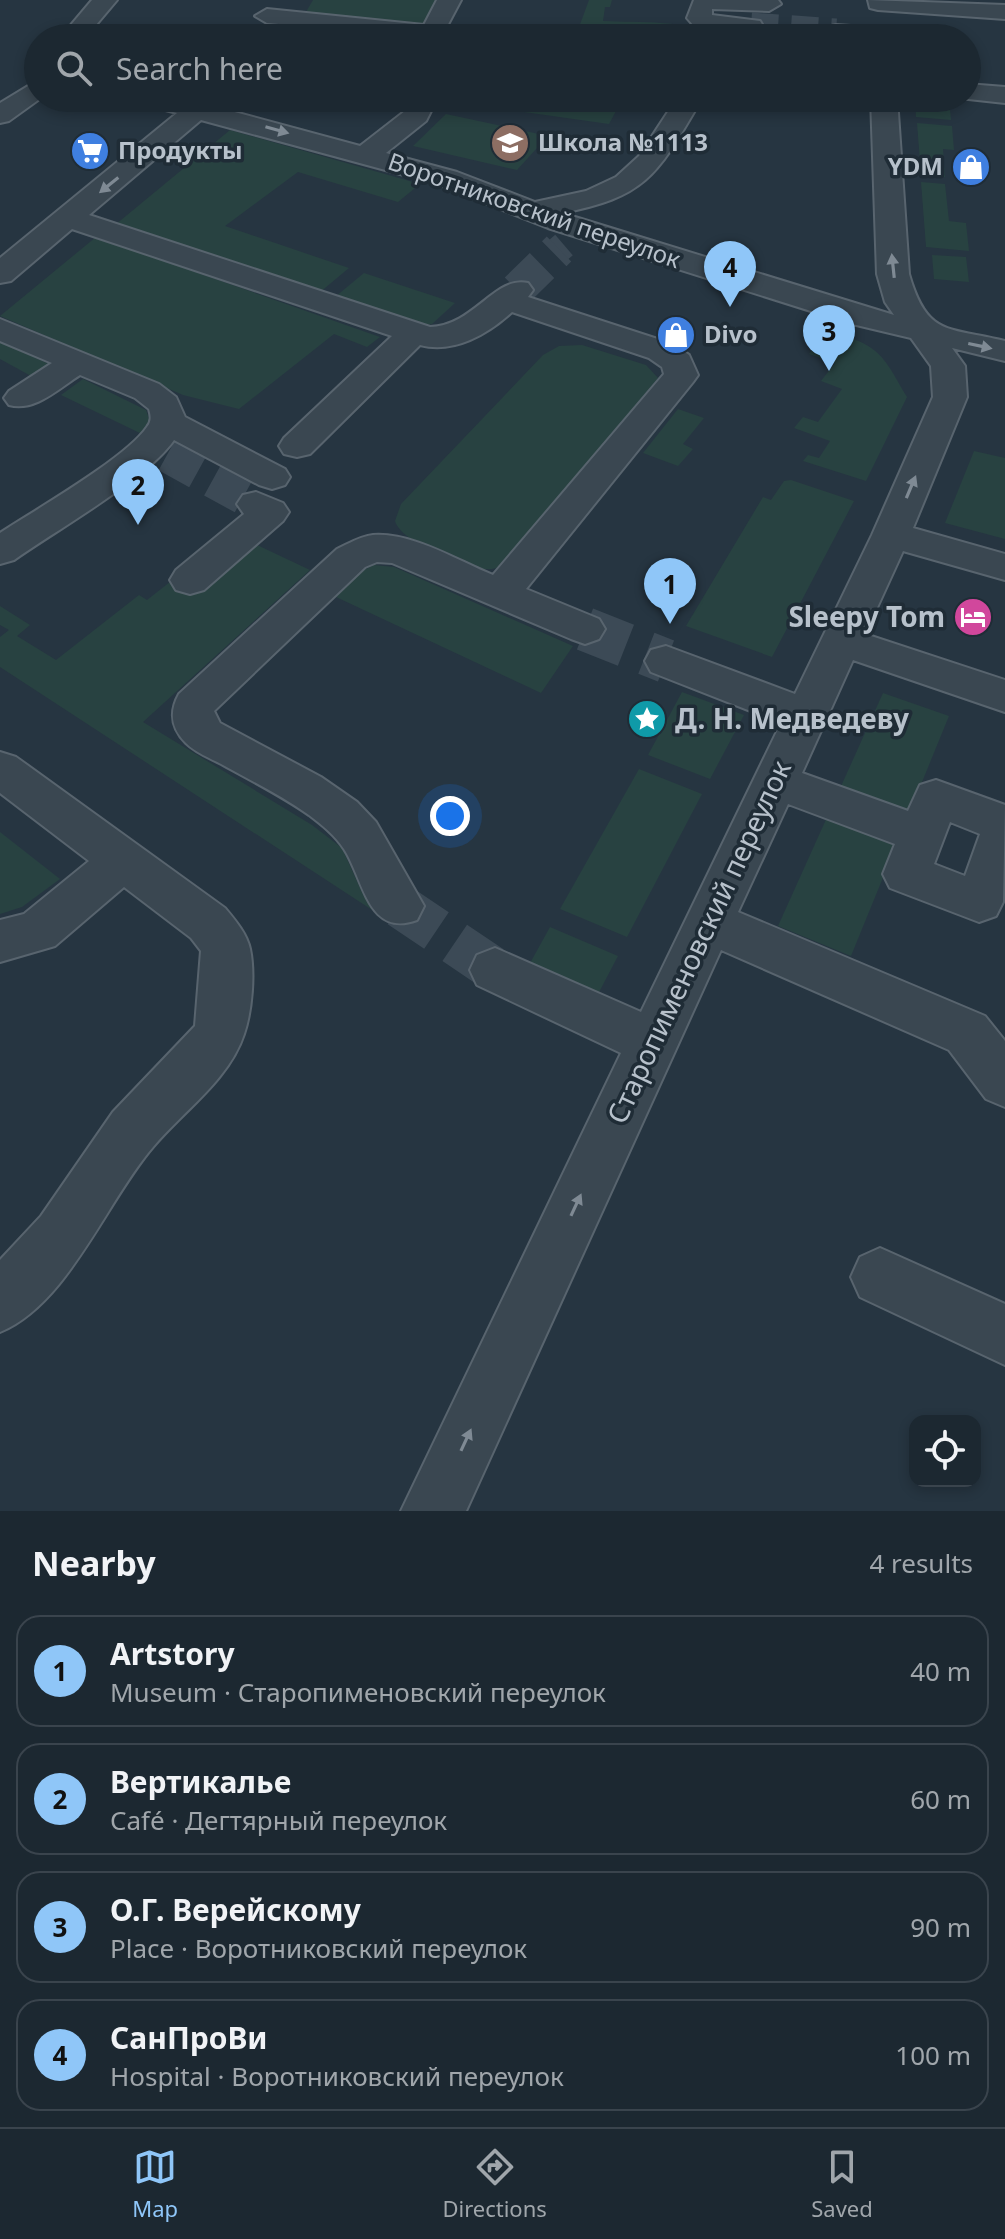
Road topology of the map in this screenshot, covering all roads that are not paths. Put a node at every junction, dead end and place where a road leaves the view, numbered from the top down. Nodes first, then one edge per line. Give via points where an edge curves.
1 (105, 0) edge
2 (449, 0) edge
3 (769, 4) tunnel mouth
4 (272, 8) edge
5 (1005, 12) edge
6 (879, 17) edge
7 (836, 20) dead end
8 (84, 24) edge
9 (381, 24) edge
10 (435, 24) edge
11 (716, 24) edge
12 (981, 93) edge
13 (1005, 95) edge
14 (24, 98) edge
15 (196, 112) edge
16 (231, 112) edge
17 (418, 112) edge
18 (681, 112) edge
19 (885, 112) edge
20 (0, 115) edge
21 (366, 155) junction
22 (536, 212) junction
23 (68, 218) junction
24 (0, 274) edge
25 (0, 329) edge
26 (413, 334) junction
27 (927, 334) junction
28 (1005, 351) edge
29 (77, 362) junction
30 (21, 398) dead end
31 (161, 441) junction
32 (297, 446) dead end
33 (891, 535) junction
34 (0, 551) edge
35 (1005, 567) edge
36 (190, 580) dead end
37 (499, 595) junction
38 (585, 629) tunnel mouth
39 (841, 641) junction
40 (666, 661) tunnel mouth
41 (1005, 696) edge
42 (806, 715) junction
43 (0, 769) edge
44 (775, 781) junction
45 (1005, 827) edge
46 (922, 835) junction
47 (123, 860) junction
48 (400, 906) tunnel mouth
49 (709, 922) junction
50 (0, 941) edge
51 (495, 970) tunnel mouth
52 (652, 1042) junction
53 (986, 1042) edge
54 (1005, 1082) edge
55 (880, 1277) dead end
56 (0, 1303) edge
57 (1005, 1335) edge
58 (433, 1511) edge

1 - 8 street
2 - 10 street
3 - 11 street via 712,0 701,6 699,18
4 - 9 street
5 - 6 street
6 - 7 street
12 - 13 street
14 - 20 street
15 -> 23 street
16 -> 21 street, Воротниковский переулок
17 - 21 street
18 - 22 street via 643,172 629,184
27 -> 19 street, Старопименовский переулок via 901,302 893,274
21 - 22 street, Воротниковский переулок
22 - 27 street, Воротниковский переулок via 573,237
23 - 24 street
23 - 26 street
25 - 29 street
26 - 32 street
26 - 37 street via 443,338 472,330 512,295 661,351 677,362 681,375
27 -> 28 street, Воротниковский переулок
33 -> 27 street, Старопименовский переулок via 950,397 948,366
29 - 30 street
29 - 31 street via 160,399 168,410
31 - 34 street
31 - 36 street via 264,490 270,512
33 - 35 street
33 - 39 street, Старопименовский переулок
37 - 38 street
37 - 48 street via 398,551 361,552 194,705 195,727 205,735 279,775 352,824 383,887
39 - 41 street
39 - 42 street, Старопименовский переулок
40 - 42 street
42 - 44 street, Старопименовский переулок
43 - 47 street
44 - 46 street
44 - 49 street, Старопименовский переулок
45 - 46 street via 936,798
45 - 46 street via 979,902 907,874
47 - 50 street via 38,931
47 - 56 street via 208,923 222,940 227,962 222,1025 203,1057 132,1130 61,1236
49 - 52 street, Старопименовский переулок
49 - 53 street
51 - 52 street
58 -> 52 street, Старопименовский переулок
53 - 54 street
55 - 57 street

